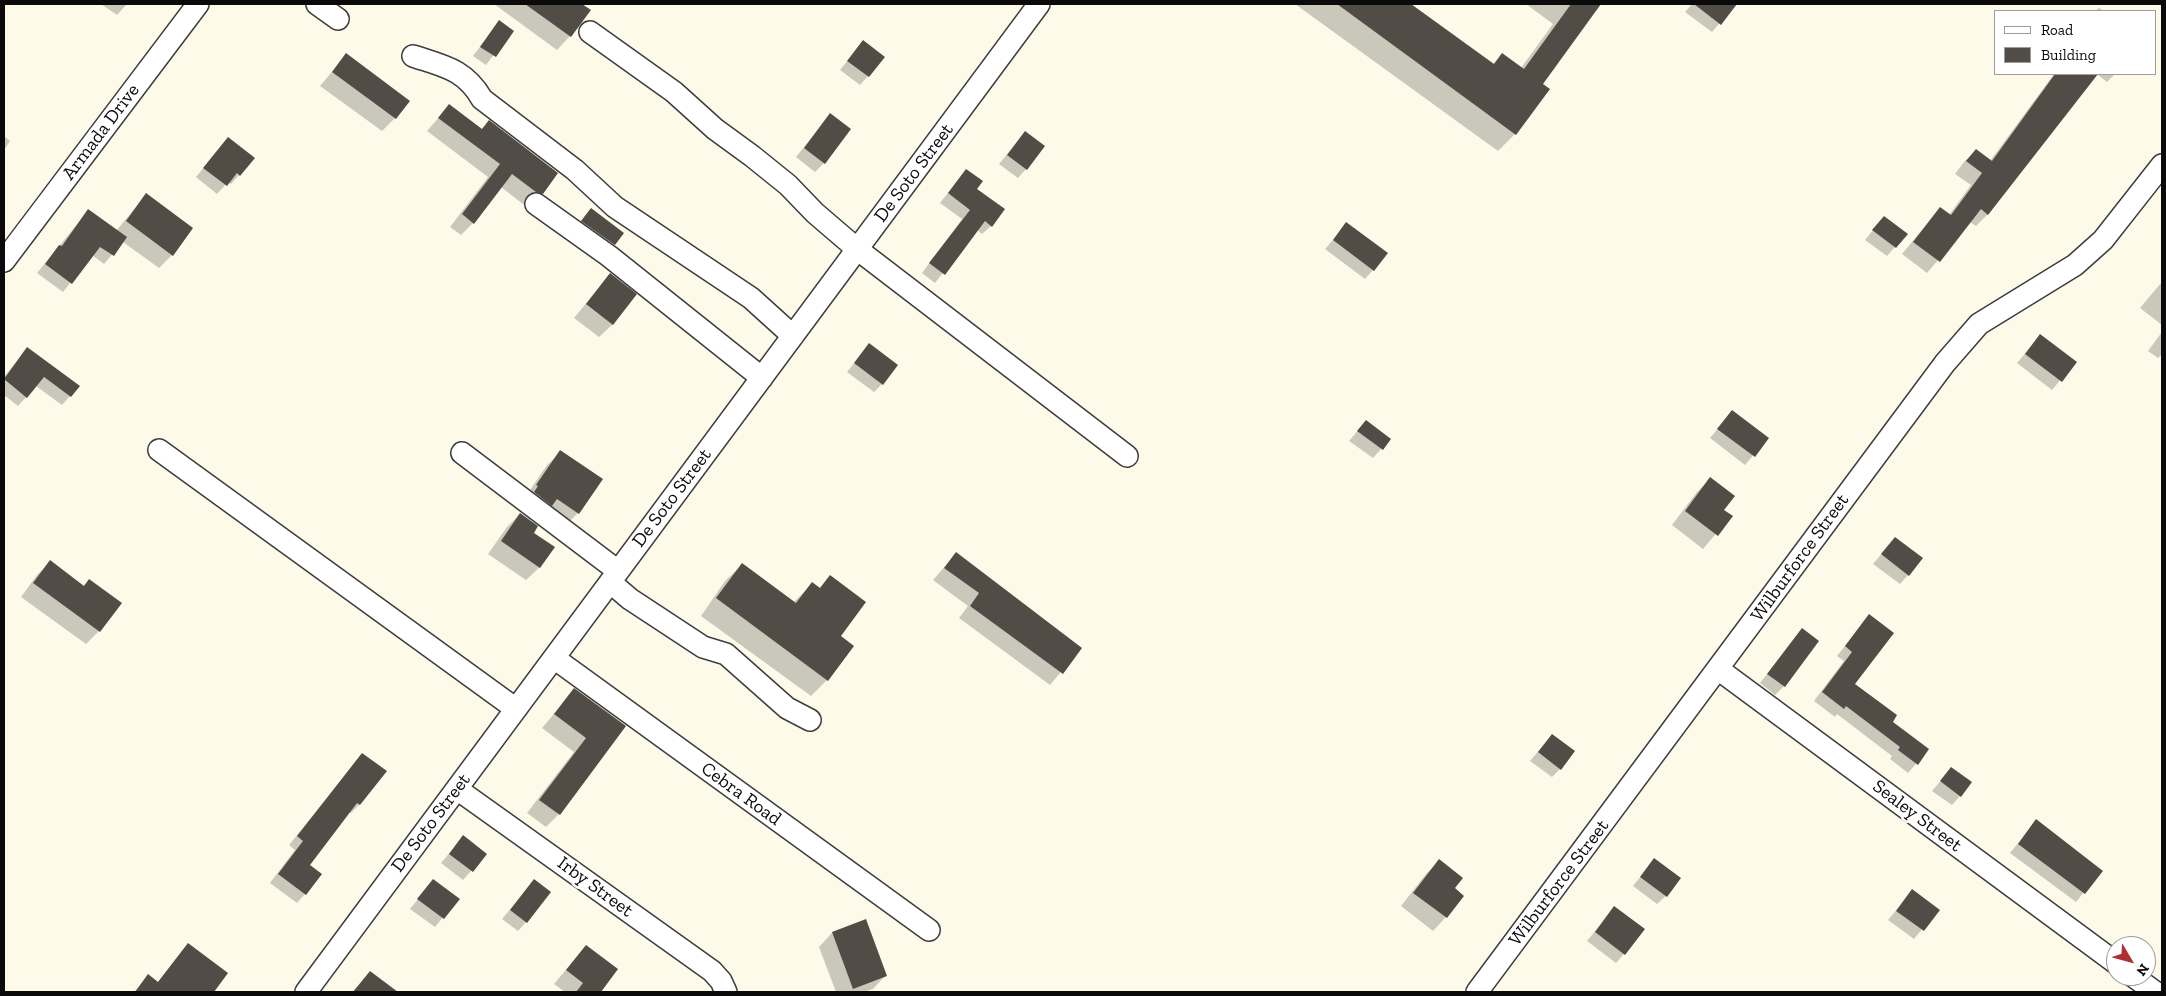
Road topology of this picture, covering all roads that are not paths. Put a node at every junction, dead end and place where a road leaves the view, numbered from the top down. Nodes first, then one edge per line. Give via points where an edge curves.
1 (198, 4) edge
2 (317, 4) edge
3 (1039, 4) edge
4 (338, 19) dead end
5 (590, 32) dead end
6 (413, 56) dead end
7 (2162, 165) edge
8 (536, 204) dead end
9 (857, 249) junction
10 (4, 261) edge
11 (793, 336) junction
12 (762, 378) junction
13 (158, 450) dead end
14 (462, 453) dead end
15 (1127, 456) dead end
16 (614, 576) junction
17 (554, 658) junction
18 (1718, 669) junction
19 (516, 709) junction
20 (810, 720) dead end
21 (457, 788) junction
22 (929, 930) dead end
23 (2106, 957) edge
24 (306, 992) edge
25 (726, 992) edge
26 (1477, 992) edge

1 - 10 street, Armada Drive
2 - 4 street
3 - 9 street, De Soto Street
5 - 9 street via 674,92 715,129 760,162
6 - 11 street via 456,70 476,88 482,99 575,170 615,207 751,298
7 - 18 street, Wilburforce Street via 2103,240 2075,265 2011,302 1973,330 1945,363
8 - 12 street via 609,256
9 - 11 street, De Soto Street
9 - 15 street
11 - 12 street, De Soto Street
12 - 16 street, De Soto Street
13 - 19 street
14 - 16 street
16 - 17 street, De Soto Street
16 - 20 street via 630,599 703,647 726,654 787,708
17 - 19 street, De Soto Street
17 - 22 street, Cebra Road
18 - 23 street, Sealey Street
18 - 26 street, Wilburforce Street
19 - 21 street, De Soto Street
21 - 24 street, De Soto Street
21 - 25 street, Irby Street via 712,971

